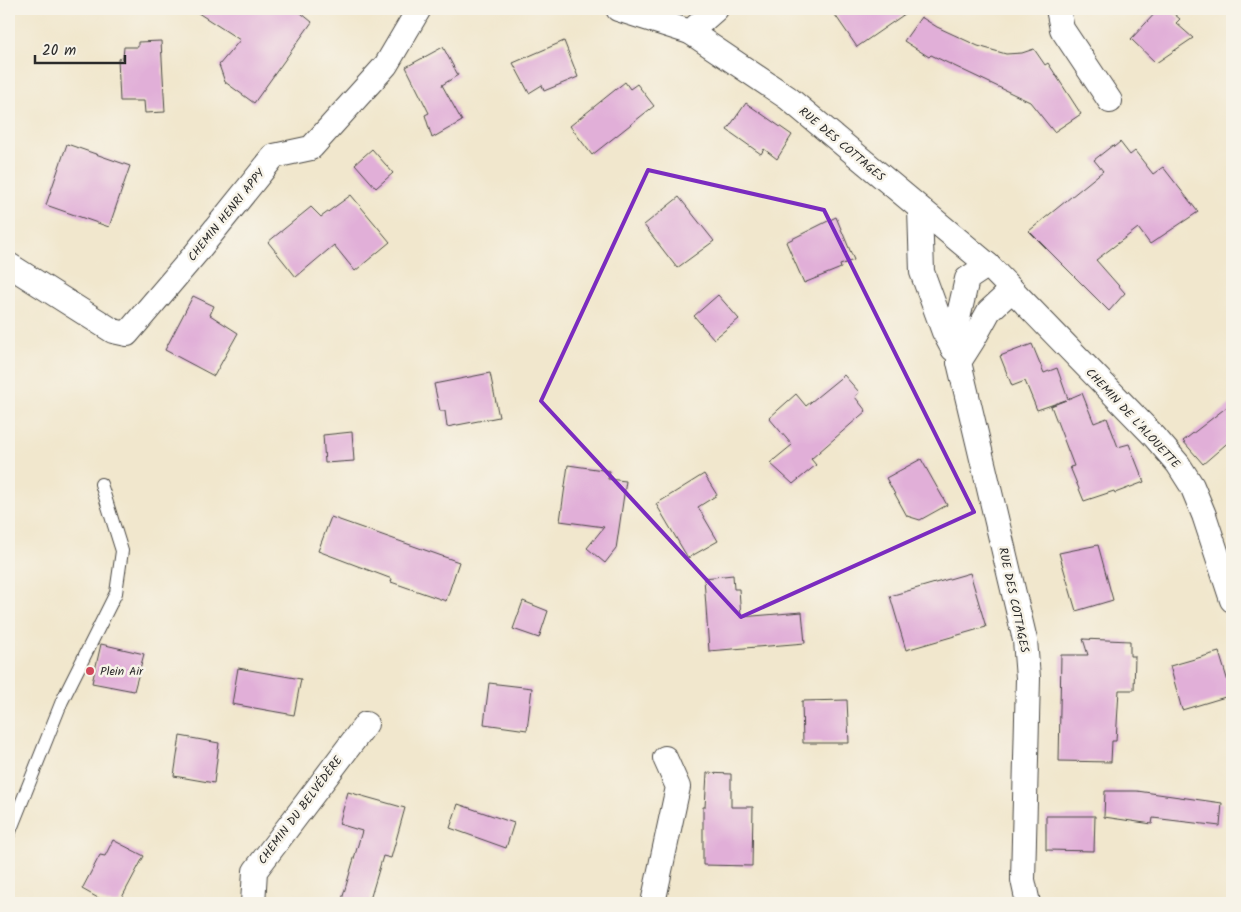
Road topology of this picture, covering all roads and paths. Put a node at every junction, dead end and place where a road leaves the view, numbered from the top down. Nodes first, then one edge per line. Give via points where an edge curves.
1 (419, 9) edge
2 (618, 9) edge
3 (716, 9) edge
4 (1058, 9) edge
5 (690, 32) junction
6 (1110, 101) dead end
7 (920, 209) junction
8 (9, 265) edge
9 (988, 265) junction
10 (1012, 290) junction
11 (959, 362) junction
12 (101, 484) dead end
13 (1232, 600) edge
14 (366, 724) dead end
15 (665, 758) dead end
16 (9, 834) edge
17 (253, 903) edge
18 (653, 903) edge
19 (1028, 903) edge

1 - 8 street, CHEMIN HENRI APPY via 386,65 311,148 274,156 127,334 113,331
2 - 5 street
3 - 5 street
4 - 6 street via 1062,29
5 - 7 street, RUE DES COTTAGES via 788,98
7 - 9 street, RUE DES COTTAGES
7 - 11 street via 922,272
9 - 10 street, CHEMIN DE L'ALOUETTE
9 - 11 street via 967,279 957,323
10 - 11 street via 989,311
10 - 13 street, CHEMIN DE L'ALOUETTE via 1178,464 1204,515
11 - 19 street, RUE DES COTTAGES via 1025,640 1028,678 1023,880
12 - 16 lane via 122,551 116,593 62,702
14 - 17 street, CHEMIN DU BELVÉDÈRE via 254,871
15 - 18 street via 678,787

